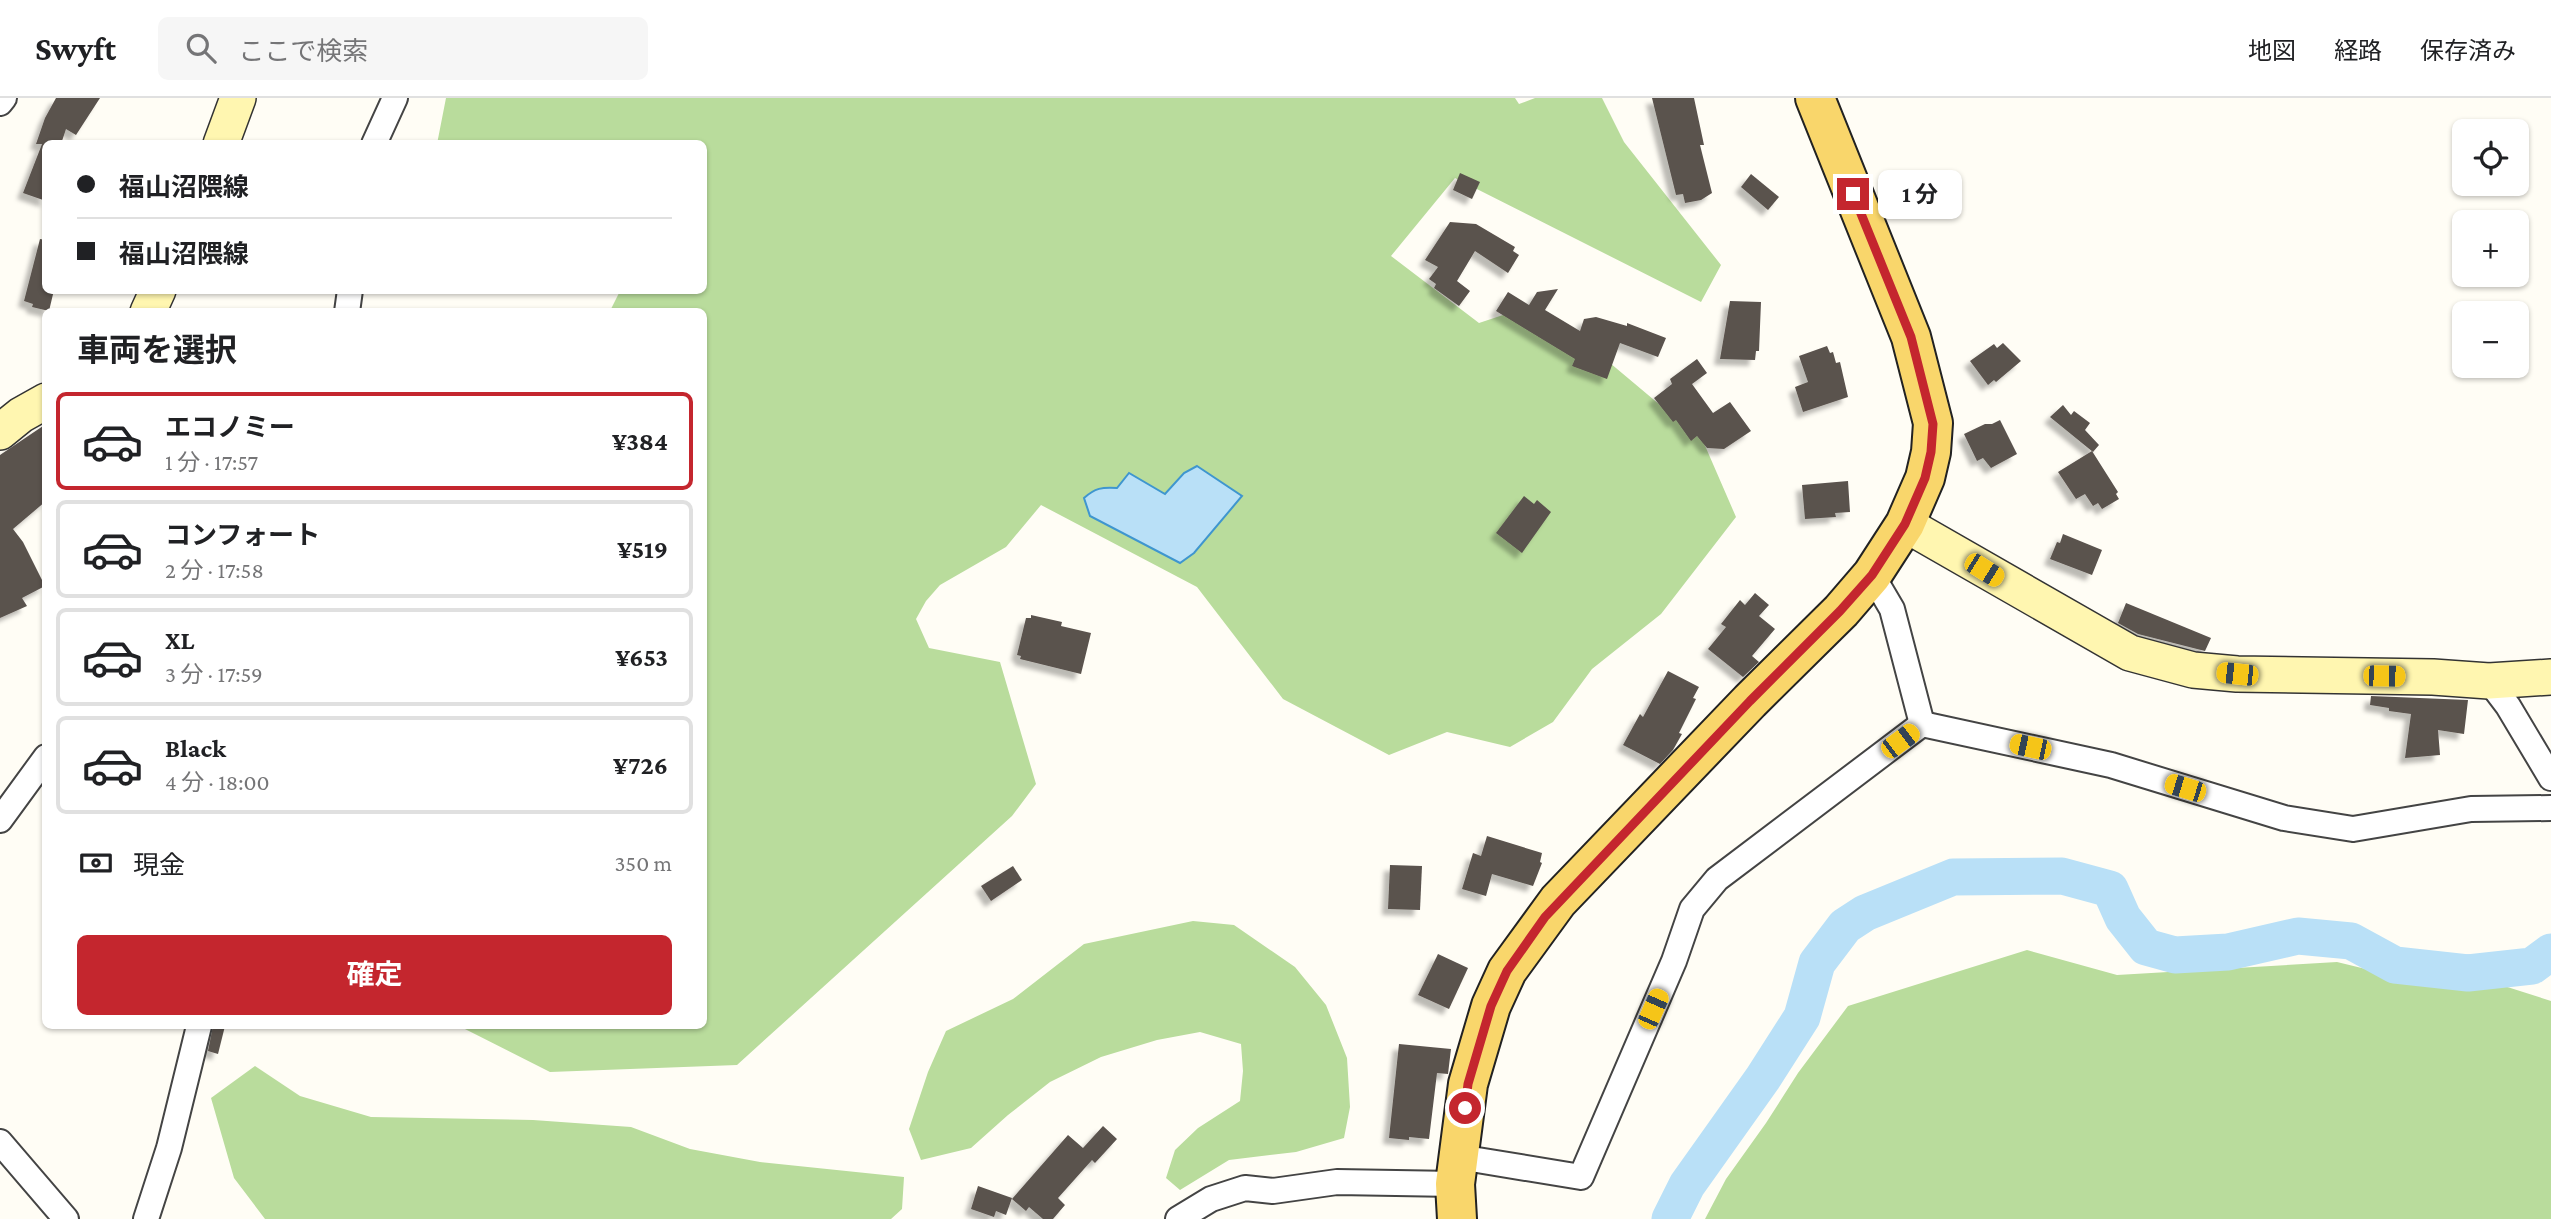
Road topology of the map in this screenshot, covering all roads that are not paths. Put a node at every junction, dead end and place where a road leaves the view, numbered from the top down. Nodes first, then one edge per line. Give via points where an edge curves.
1 (4, 98) edge
2 (237, 98) edge
3 (395, 98) edge
4 (1815, 98) edge
5 (0, 103) edge
6 (222, 140) edge
7 (376, 140) edge
8 (42, 403) edge
9 (0, 432) edge
10 (1905, 524) junction
11 (1872, 575) junction
12 (2551, 677) edge
13 (2489, 681) junction
14 (1922, 724) junction
15 (42, 762) edge
16 (2551, 778) edge
17 (2551, 808) edge
18 (0, 820) edge
19 (198, 1029) edge
20 (0, 1142) edge
21 (1457, 1187) edge
22 (66, 1219) edge
23 (146, 1219) edge
24 (1178, 1219) edge

1 - 5 street
2 - 6 street
3 - 7 street
4 - 10 main road via 1911,337 1933,424 1925,478
8 - 9 street
10 - 11 main road
10 - 13 street via 2130,653 2193,670
11 - 14 street via 1892,609
11 - 21 main road via 1558,901 1530,937 1491,1006 1468,1084
12 - 13 street
13 - 16 street
14 - 17 street via 2111,765 2284,818 2353,829 2471,809
14 - 21 street via 1717,879 1692,909 1581,1177
15 - 18 street
19 - 23 street
20 - 22 street
21 - 24 street via 1337,1182 1272,1191 1245,1188 1211,1199

